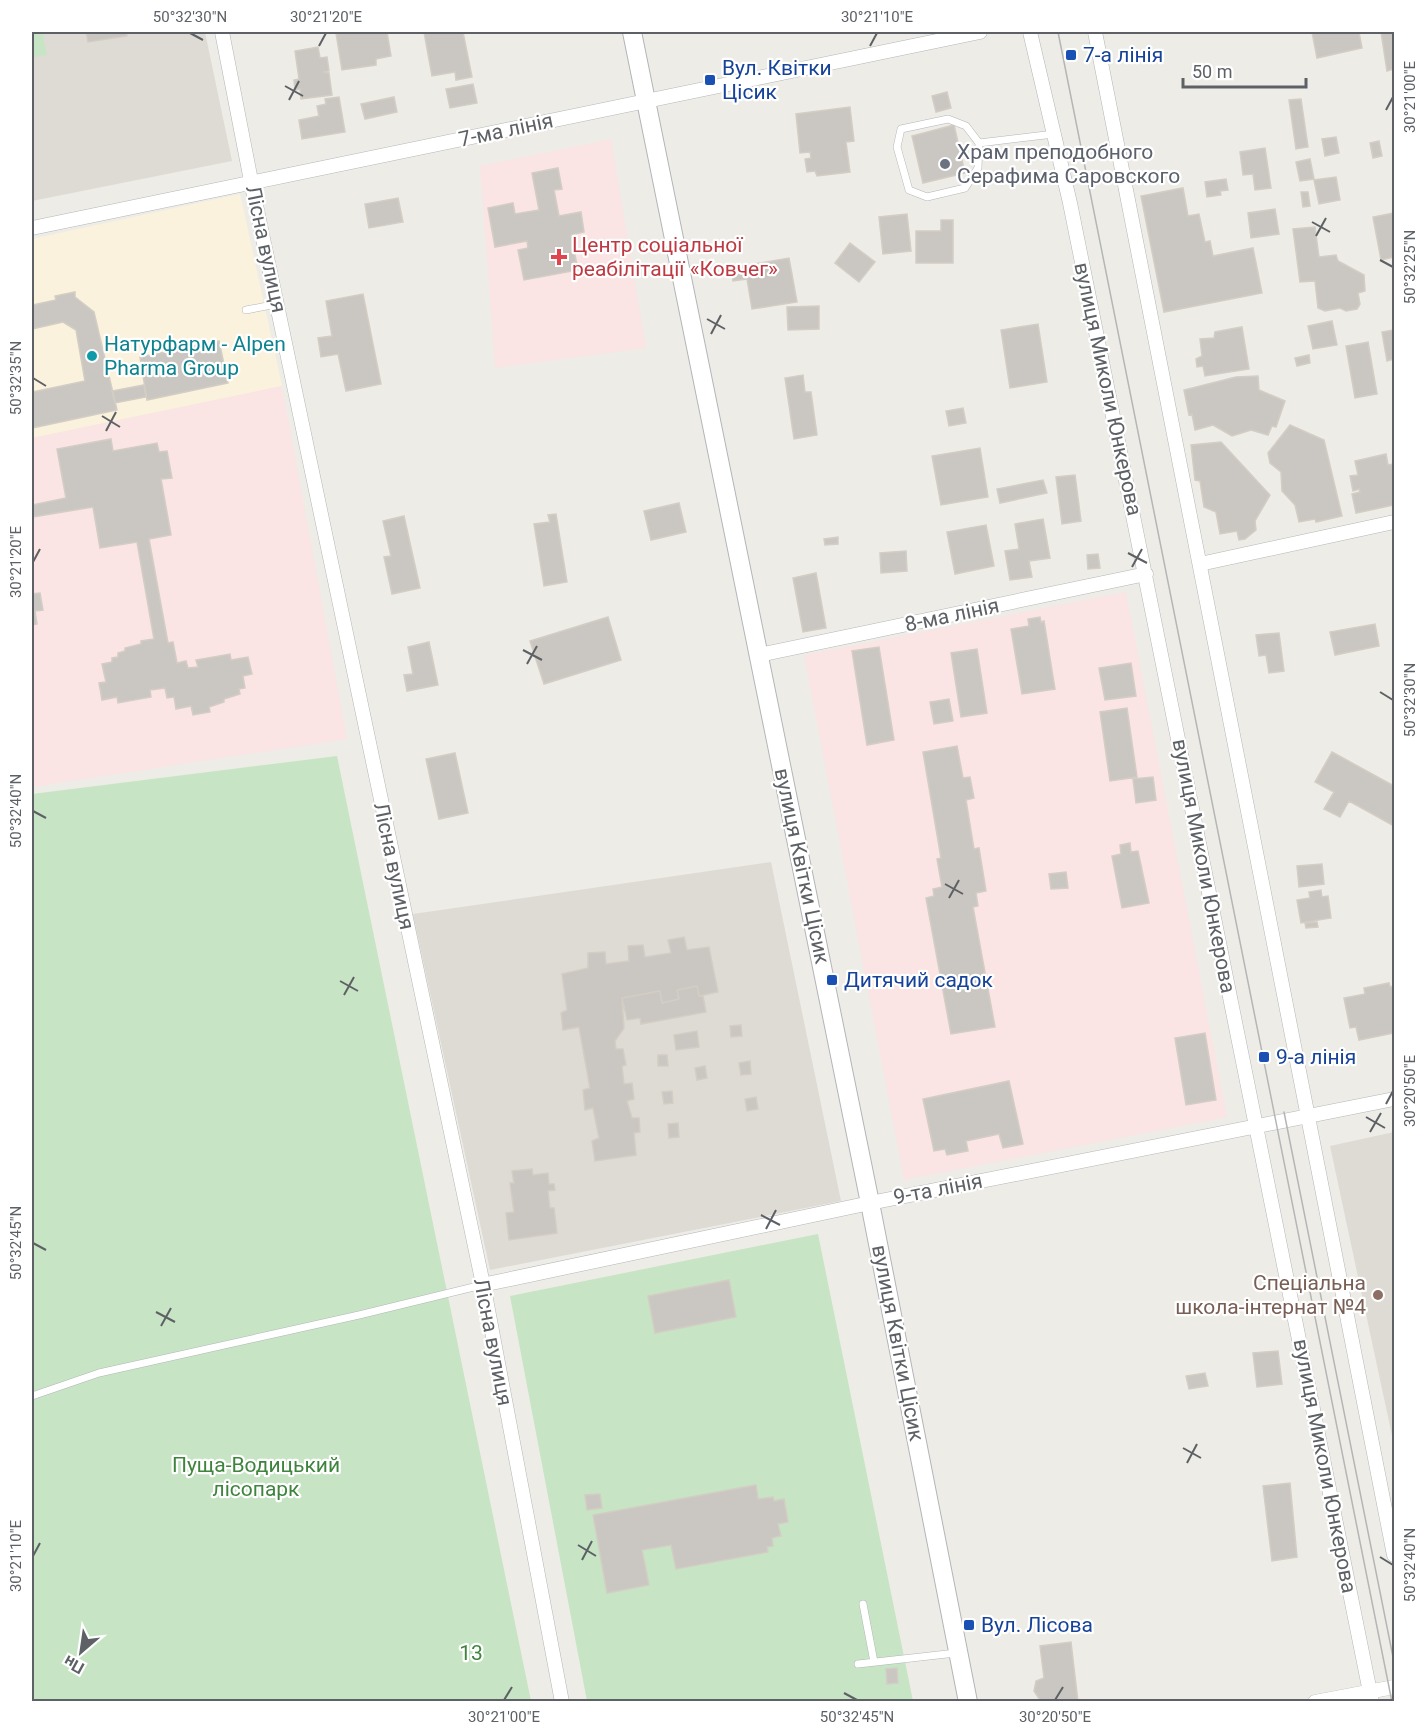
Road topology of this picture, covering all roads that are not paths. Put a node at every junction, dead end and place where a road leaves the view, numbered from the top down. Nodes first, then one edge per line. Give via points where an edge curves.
1 (222, 32) edge
2 (632, 32) edge
3 (980, 32) edge
4 (1030, 32) edge
5 (1095, 32) edge
6 (646, 101) junction
7 (1054, 134) junction
8 (979, 143) junction
9 (251, 183) junction
10 (32, 228) edge
11 (277, 304) junction
12 (246, 310) dead end
13 (1395, 522) edge
14 (1200, 564) junction
15 (1146, 574) junction
16 (759, 655) junction
17 (1395, 1099) edge
18 (1309, 1116) junction
19 (1256, 1125) junction
20 (870, 1203) junction
21 (482, 1285) junction
22 (32, 1396) edge
23 (1395, 1555) edge
24 (863, 1604) dead end
25 (958, 1653) junction
26 (874, 1662) junction
27 (858, 1664) dead end
28 (1395, 1686) edge
29 (1371, 1696) edge
30 (562, 1701) edge
31 (968, 1701) edge
32 (1316, 1701) edge

1 - 9 street, Лісна вулиця
2 - 6 street, вулиця Квітки Цісик
3 - 6 street, 7-ма лінія
4 - 7 street, вулиця Миколи Юнкерова
5 - 14 street
6 - 9 street, 7-ма лінія
6 - 16 street, вулиця Квітки Цісик
7 - 8 lane
7 - 15 street, вулиця Миколи Юнкерова
8 - 8 lane via 978,168 965,188 927,197 909,190 897,147 901,129 948,119 966,126
9 - 10 street, 7-ма лінія
9 - 11 street, Лісна вулиця
11 - 12 lane
11 - 21 street, Лісна вулиця
13 - 14 street
14 - 18 street
15 - 16 street, 8-ма лінія
15 - 19 street, вулиця Миколи Юнкерова
16 - 20 street, вулиця Квітки Цісик
17 - 18 street, 9-та лінія
18 - 19 street, 9-та лінія
18 - 23 street
19 - 20 street, 9-та лінія
19 - 29 street, вулиця Миколи Юнкерова
20 - 21 street, 9-та лінія
20 - 25 street, вулиця Квітки Цісик
21 - 22 lane via 99,1373
21 - 30 street, Лісна вулиця
24 - 26 lane
25 - 26 lane
25 - 31 street, вулиця Квітки Цісик
26 - 27 lane
28 - 29 street
29 - 32 street

